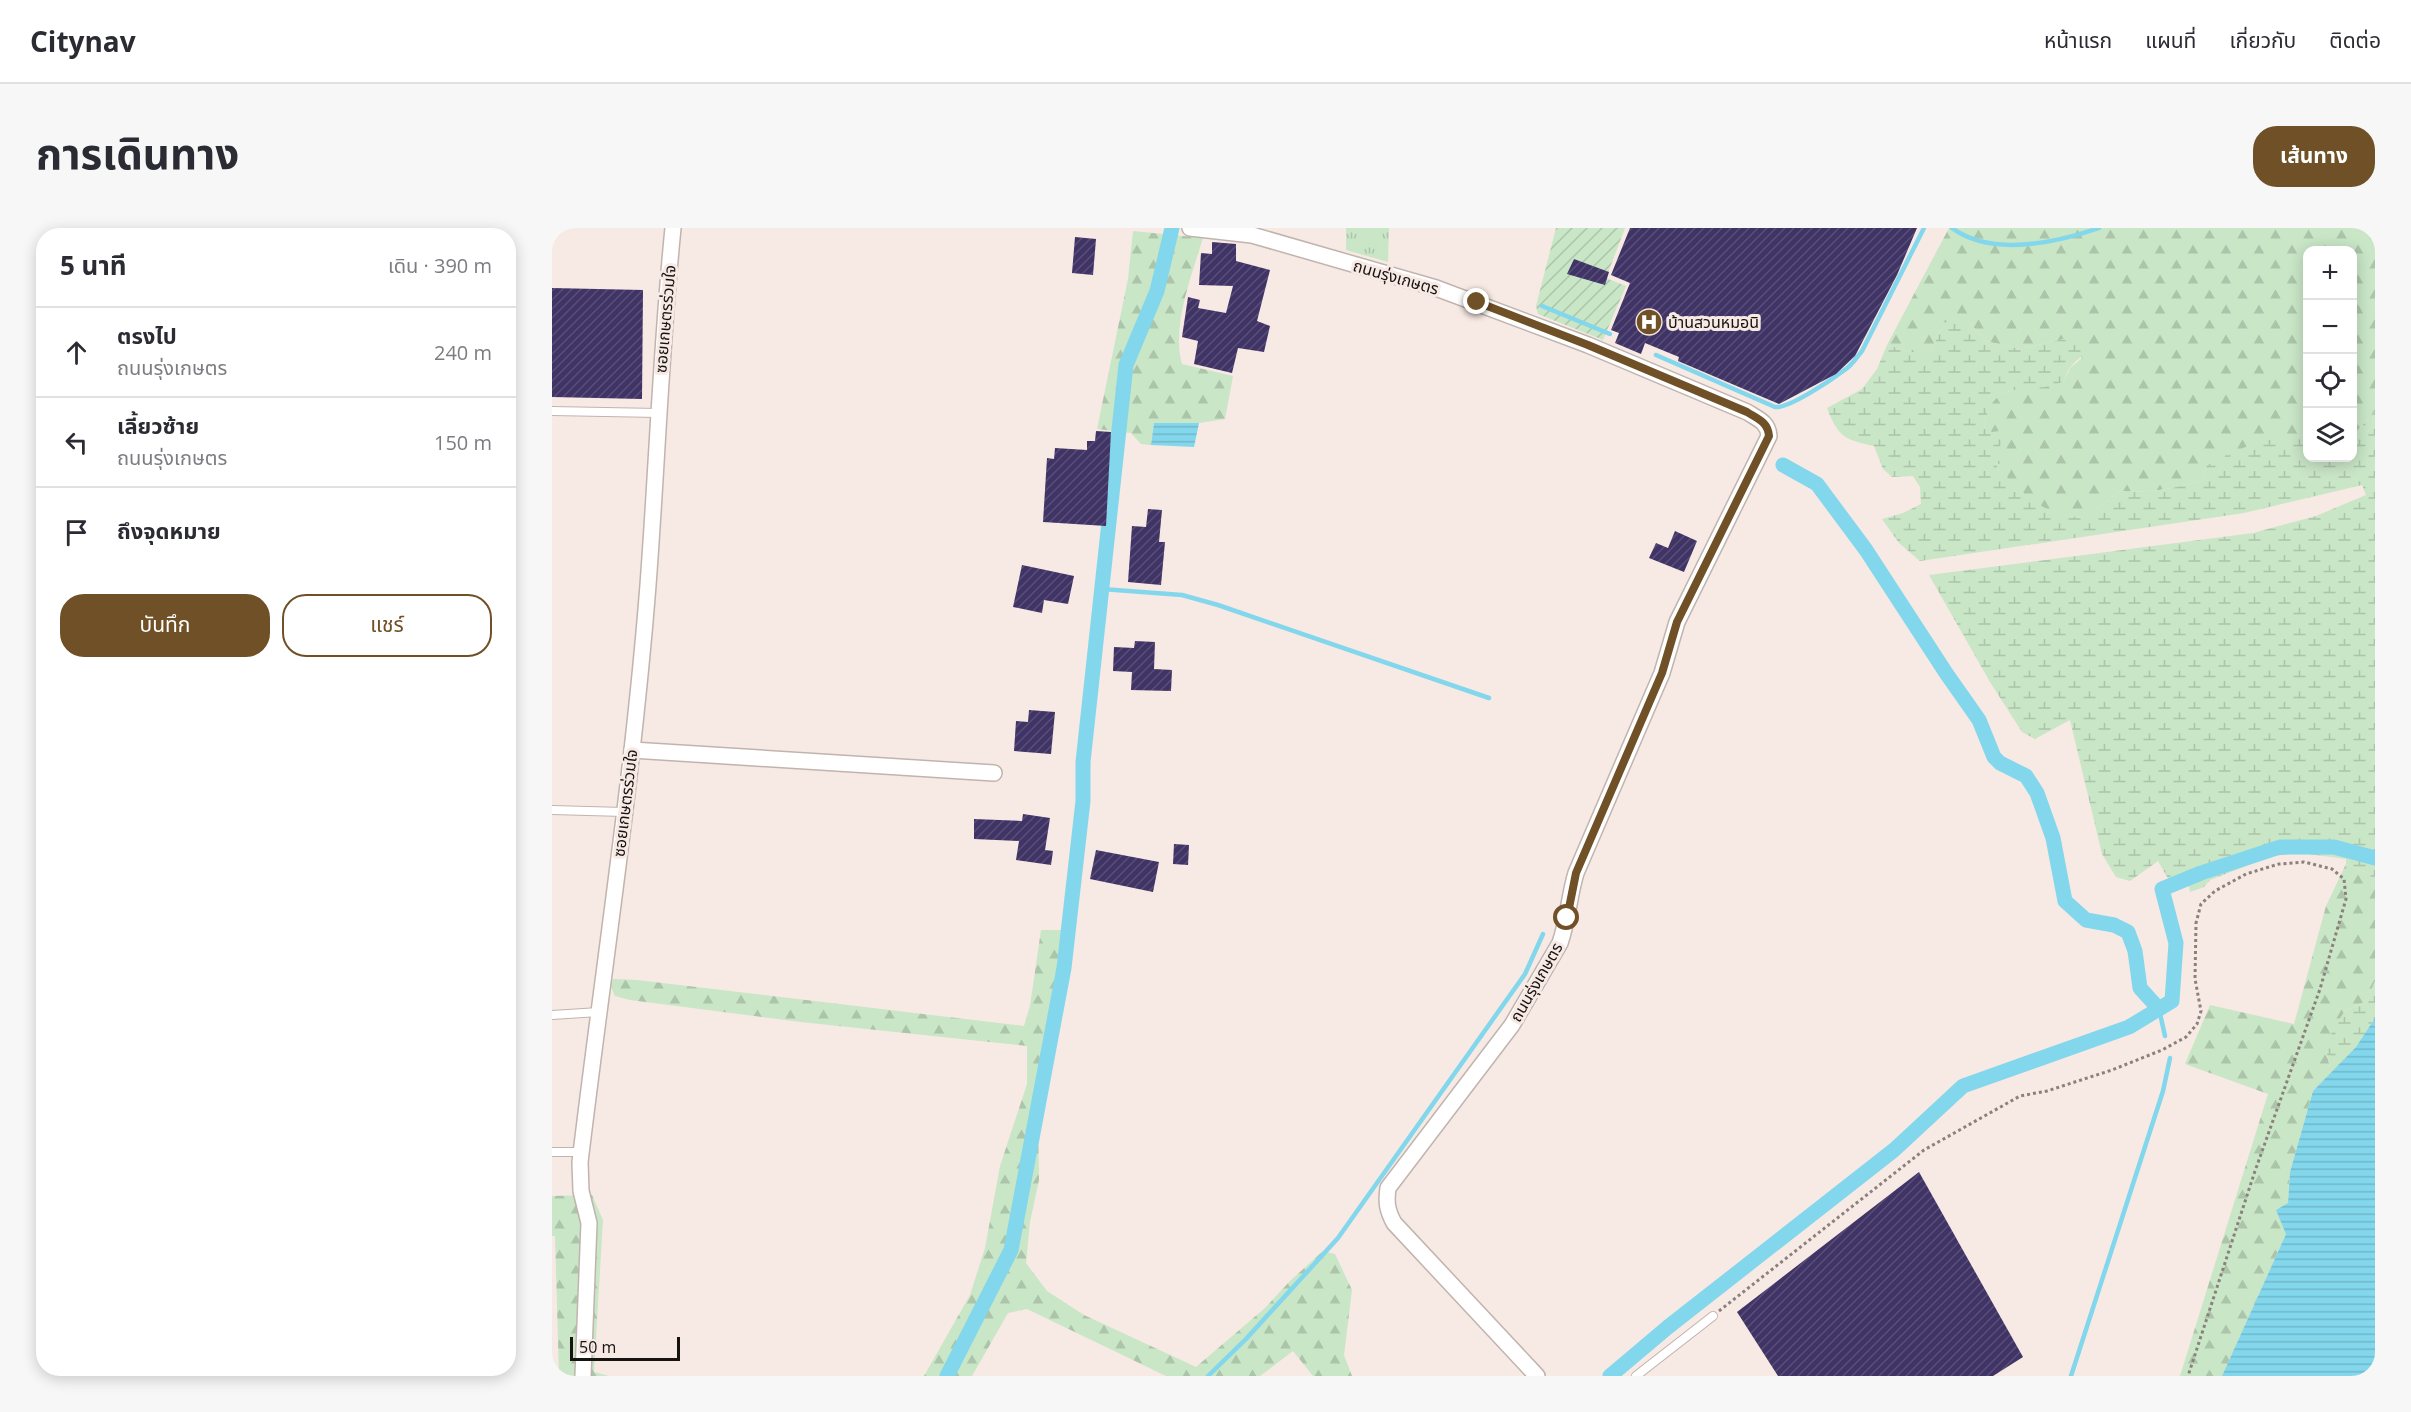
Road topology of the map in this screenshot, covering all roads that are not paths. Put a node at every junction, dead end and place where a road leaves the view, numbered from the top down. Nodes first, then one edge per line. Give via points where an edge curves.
1 (673, 228) edge
2 (1190, 228) edge
3 (1218, 229) edge
4 (552, 411) edge
5 (658, 413) junction
6 (632, 750) junction
7 (993, 773) dead end
8 (552, 810) edge
9 (624, 812) junction
10 (599, 1012) junction
11 (552, 1015) edge
12 (552, 1152) edge
13 (582, 1152) junction
14 (1713, 1316) road end
15 (584, 1376) edge
16 (1537, 1376) edge
17 (1636, 1376) edge

1 - 5 street, ซอยเกษตรร่วมใจ
2 - 3 street, ถนนรุ่งเกษตร
3 - 16 street, ถนนรุ่งเกษตร via 1456,295 1588,345 1736,408 1769,428 1769,436 1677,622 1662,673 1576,873 1560,943 1512,1025 1388,1188 1387,1211 1394,1223
4 - 5 lane
5 - 6 street, ซอยเกษตรร่วมใจ via 648,585
6 - 7 street
6 - 9 street, ซอยเกษตรร่วมใจ
8 - 9 lane
9 - 10 street, ซอยเกษตรร่วมใจ
10 - 11 lane
10 - 13 street, ซอยเกษตรร่วมใจ
12 - 13 lane
13 - 15 street, ซอยเกษตรร่วมใจ via 581,1191 589,1223
14 - 17 lane

